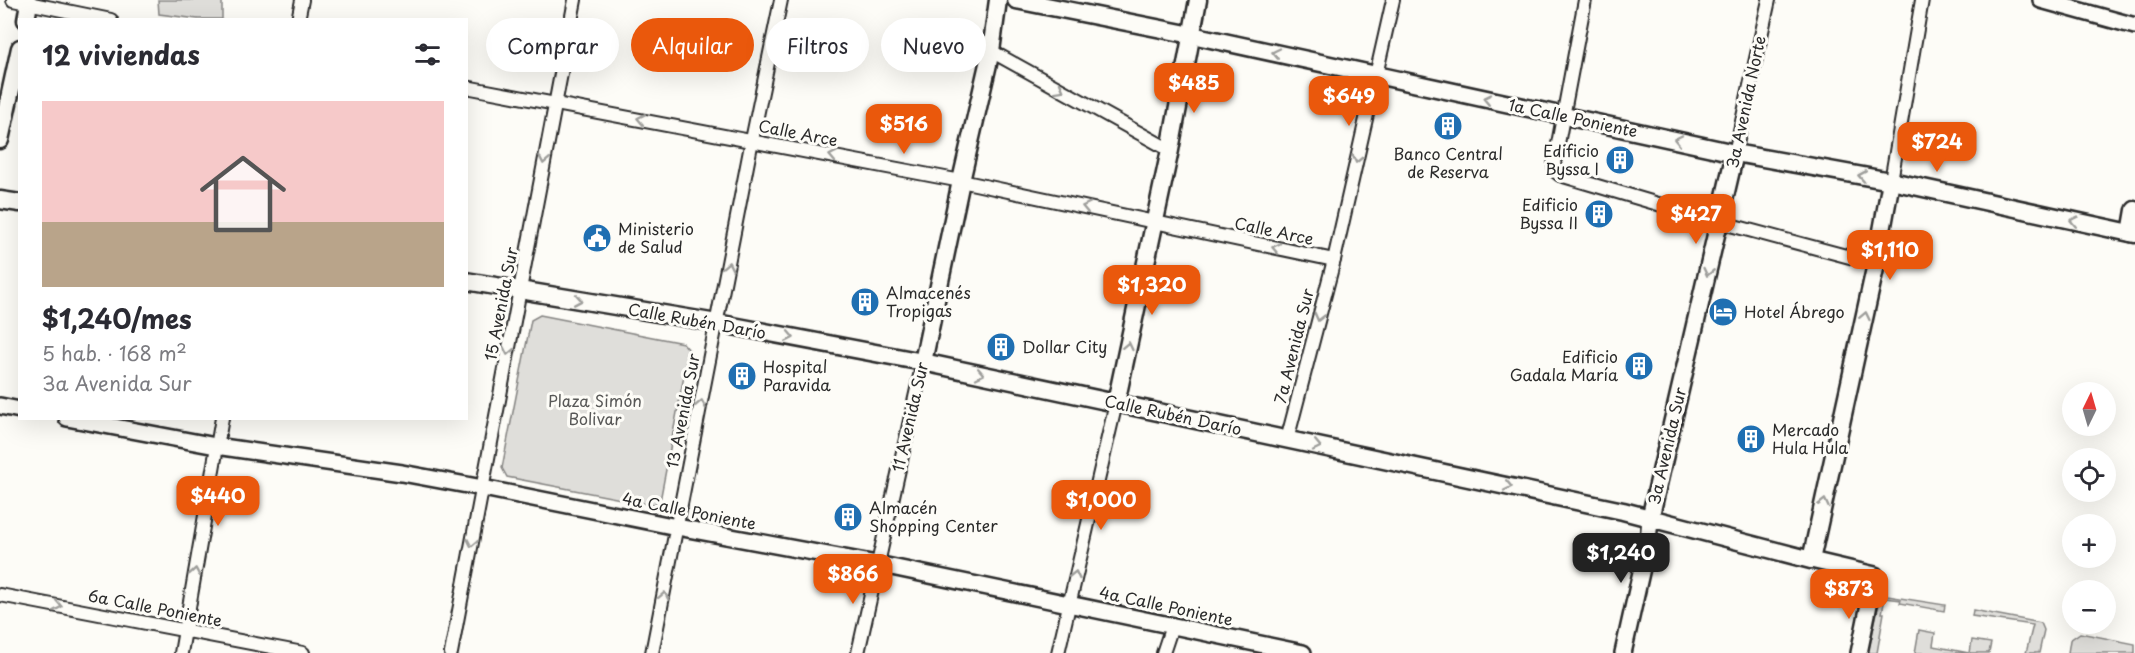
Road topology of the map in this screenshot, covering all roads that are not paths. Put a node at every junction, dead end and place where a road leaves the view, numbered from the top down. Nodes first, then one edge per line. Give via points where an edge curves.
1 (302, 0) edge
2 (575, 0) edge
3 (781, 0) edge
4 (998, 0) edge
5 (1016, 0) edge
6 (1198, 0) edge
7 (1393, 0) edge
8 (1585, 0) edge
9 (1769, 0) edge
10 (1922, 0) edge
11 (2041, 0) edge
12 (24, 6) edge
13 (99, 18) edge
14 (298, 18) edge
15 (2135, 26) edge
16 (1192, 35) junction
17 (991, 51) junction
18 (18, 57) edge
19 (1376, 75) junction
20 (468, 87) edge
21 (555, 102) junction
22 (1563, 115) junction
23 (752, 140) junction
24 (0, 141) edge
25 (1170, 150) junction
26 (1735, 153) junction
27 (961, 181) junction
28 (1891, 181) junction
29 (0, 200) edge
30 (18, 203) edge
31 (2135, 210) edge
32 (1155, 221) junction
33 (1719, 222) junction
34 (2133, 234) edge
35 (1334, 260) junction
36 (1876, 264) junction
37 (468, 281) edge
38 (520, 290) junction
39 (717, 323) junction
40 (1691, 344) joint
41 (923, 362) junction
42 (1116, 403) junction
43 (0, 406) edge
44 (18, 410) edge
45 (78, 420) edge
46 (222, 420) edge
47 (1287, 440) junction
48 (216, 446) junction
49 (483, 488) junction
50 (1650, 519) junction
51 (677, 527) junction
52 (1811, 560) junction
53 (877, 564) junction
54 (0, 596) edge
55 (1069, 604) junction
56 (1172, 626) junction
57 (185, 630) junction
58 (181, 653) edge
59 (303, 653) edge
60 (451, 653) edge
61 (652, 653) edge
62 (858, 653) edge
63 (1058, 653) edge
64 (1163, 653) edge
65 (1303, 653) edge
66 (1623, 653) edge
67 (1859, 653) edge

1 - 14 street
2 - 21 street, 15 Avenida Sur
3 - 23 street, 13 Avenida Sur
4 - 17 main road, 11 Avenida Sur
5 - 16 main road, 1a Calle Poniente
6 - 16 main road
7 - 19 street, 7a Avenida Sur
8 - 22 street
9 - 26 street, 3a Avenida Norte
10 - 28 street
11 - 15 street
12 - 13 street
19 -> 16 main road, 1a Calle Poniente
16 - 25 main road
17 -> 25 street
17 - 27 main road, 11 Avenida Sur
18 - 24 main road
22 -> 19 main road, 1a Calle Poniente
19 -> 35 street, 7a Avenida Sur
20 - 21 street, Calle Arce
23 -> 21 street, Calle Arce
21 -> 38 street, 15 Avenida Sur
26 -> 22 main road, 1a Calle Poniente
22 - 33 street via 1554,171
27 -> 23 street, Calle Arce
39 -> 23 street, 13 Avenida Sur
25 - 32 main road
28 -> 26 main road, 1a Calle Poniente
26 - 33 main road, 3a Avenida Norte
32 -> 27 street, Calle Arce
27 - 41 main road, 11 Avenida Sur
34 -> 28 main road, 1a Calle Poniente
28 - 36 main road
29 - 30 main road
31 - 34 main road
35 -> 32 street, Calle Arce
42 -> 32 main road
33 - 36 street
33 -> 40 main road, 3a Avenida Norte
35 -> 47 street, 7a Avenida Sur
52 -> 36 main road
37 - 38 main road, Calle Rubén Darío
38 -> 39 main road, Calle Rubén Darío
38 -> 49 street, 15 Avenida Sur
39 -> 41 main road, Calle Rubén Darío
51 -> 39 street, 13 Avenida Sur
40 - 50 main road, 3a Avenida Sur
41 -> 42 main road, Calle Rubén Darío
41 - 53 street, 11 Avenida Sur
42 - 47 main road, Calle Rubén Darío
55 -> 42 street
43 - 44 street
45 - 48 street, 4a Calle Poniente
46 - 48 street
47 -> 50 main road, Calle Rubén Darío
48 - 49 street, 4a Calle Poniente
57 -> 48 street
49 - 51 street, 4a Calle Poniente
49 -> 60 street, 15 Avenida Sur
50 - 52 main road, Calle Rubén Darío
50 - 66 street, 3a Avenida Sur
51 - 53 street, 4a Calle Poniente
61 -> 51 street, 13 Avenida Sur
52 - 67 street, Calle Rubén Darío via 1875,575
53 - 55 street, 4a Calle Poniente
53 - 62 street, 11 Avenida Sur
54 -> 57 street, 6a Calle Poniente
55 - 56 street, 4a Calle Poniente
55 - 63 street
56 - 64 street
56 - 65 street, 4a Calle Poniente
57 - 58 street
57 - 59 street, 6a Calle Poniente

